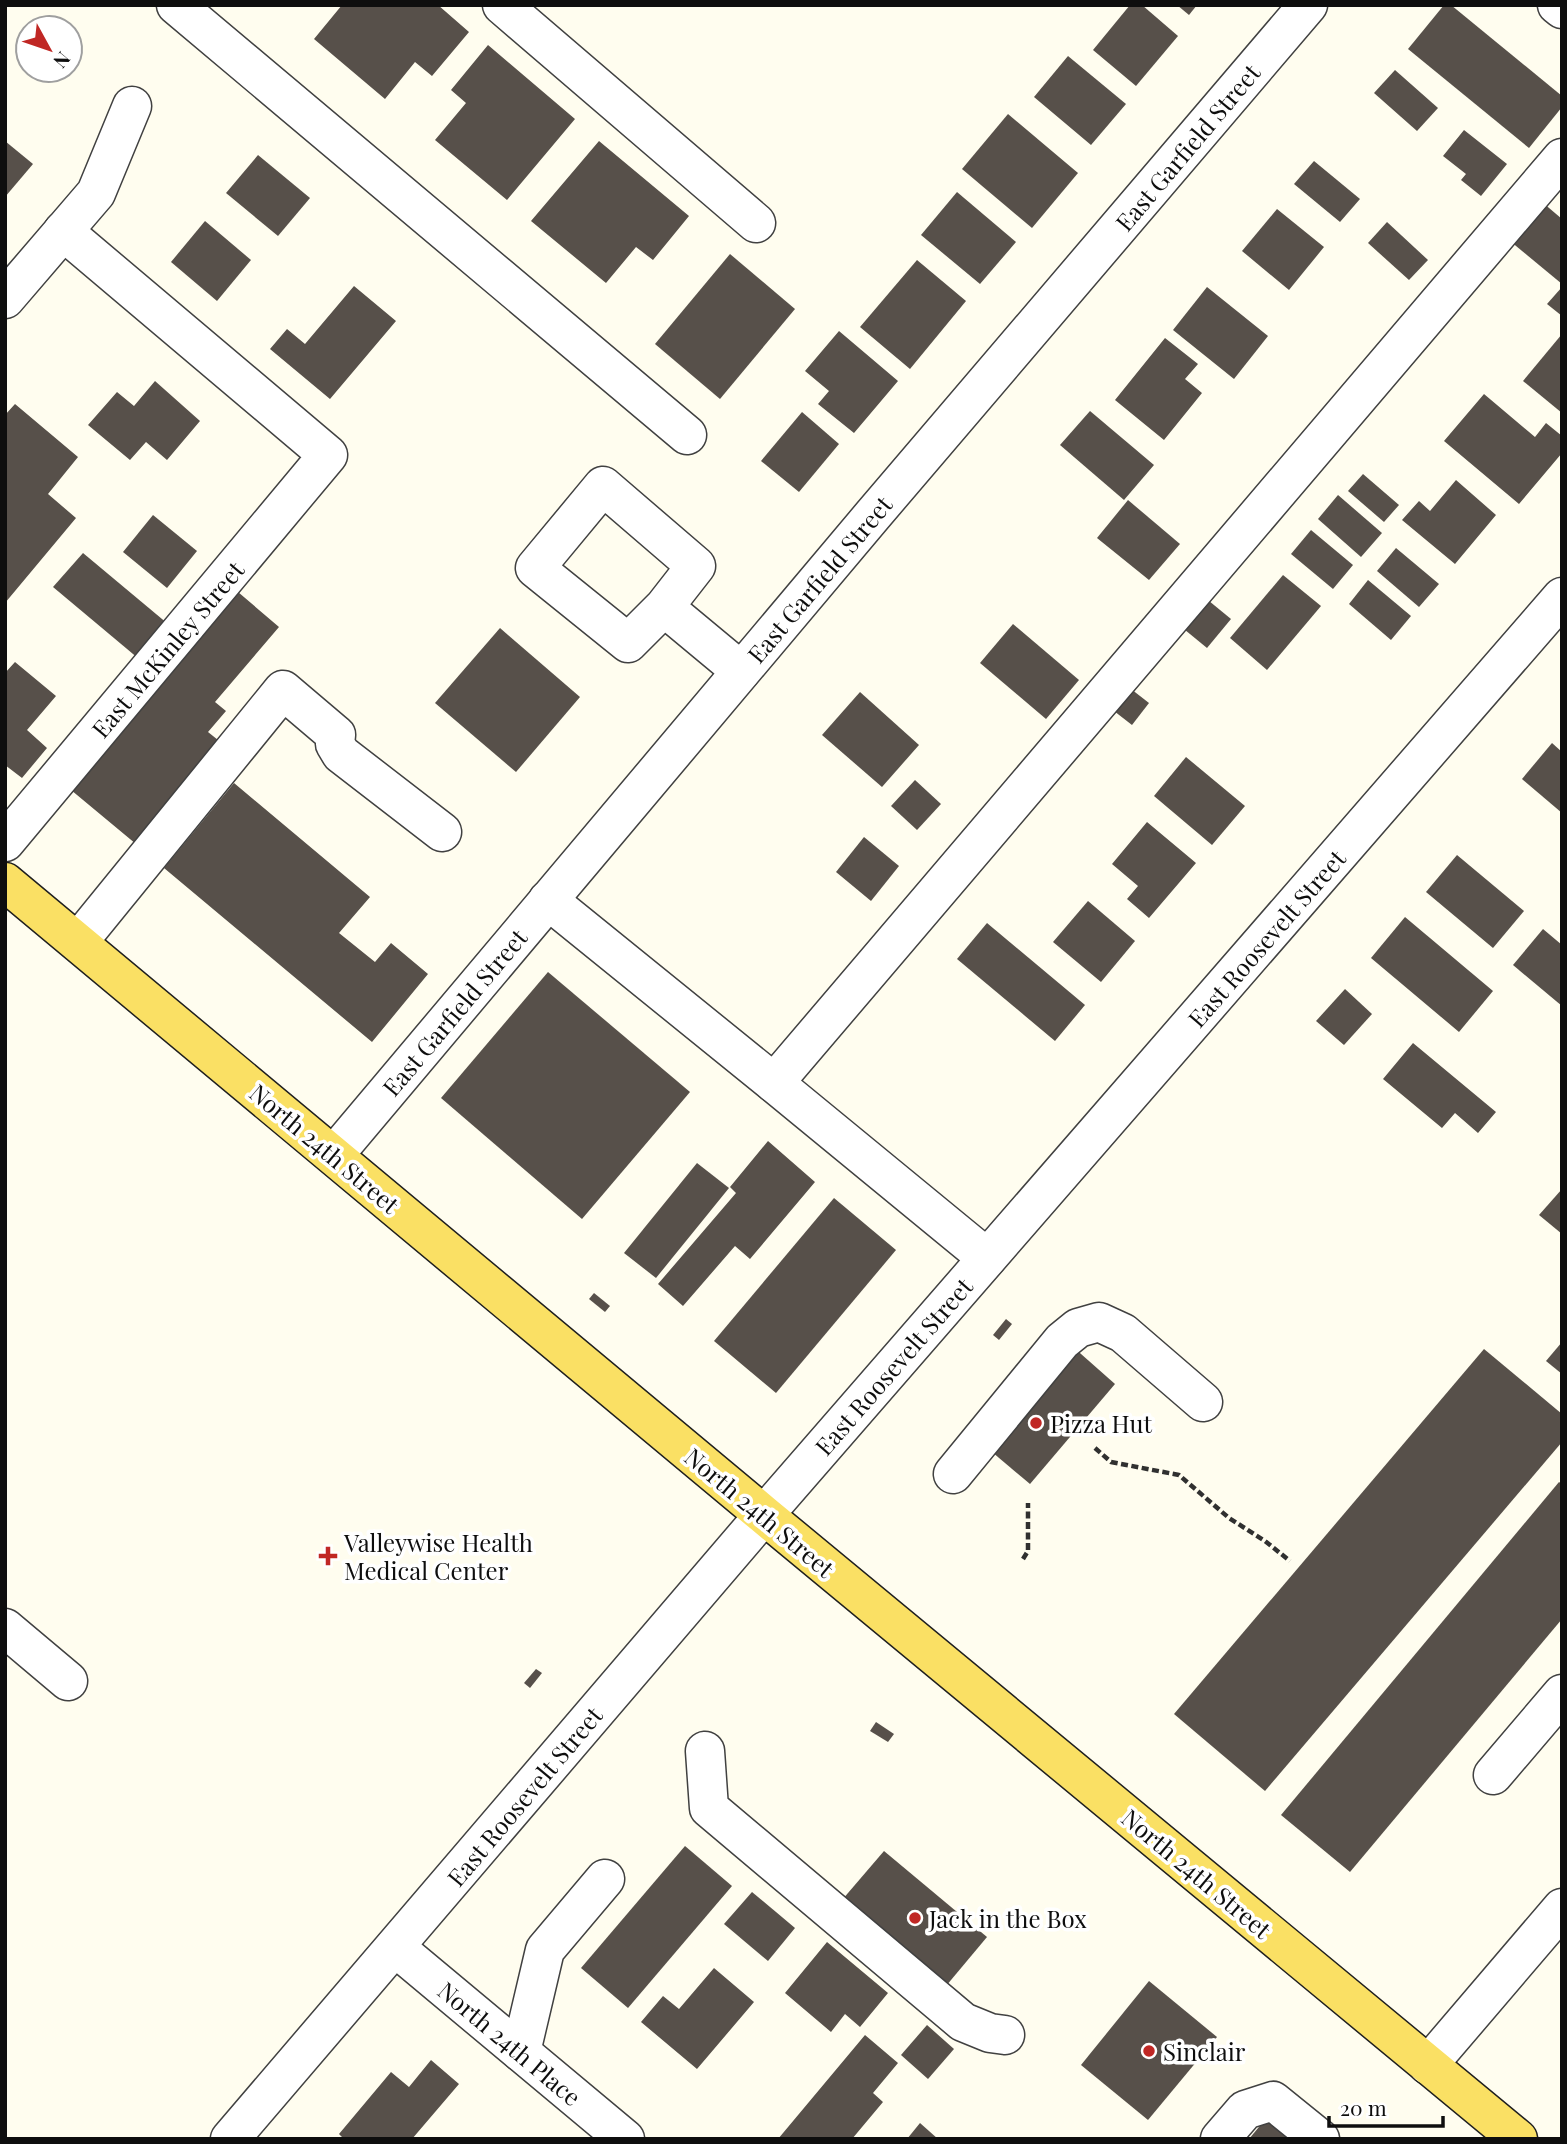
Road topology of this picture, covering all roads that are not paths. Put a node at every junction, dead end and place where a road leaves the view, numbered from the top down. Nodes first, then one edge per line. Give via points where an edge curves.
1 (176, 5) edge
2 (502, 5) edge
3 (1308, 5) edge
4 (1558, 5) edge
5 (1562, 9) edge
6 (132, 106) dead end
7 (1562, 158) edge
8 (756, 223) dead end
9 (63, 231) junction
10 (5, 299) edge
11 (687, 435) dead end
12 (1562, 597) edge
13 (664, 607) dead end
14 (741, 671) junction
15 (442, 832) dead end
16 (5, 842) edge
17 (5, 882) edge
18 (548, 900) junction
19 (78, 942) junction
20 (774, 1083) junction
21 (334, 1155) junction
22 (987, 1258) junction
23 (1203, 1402) dead end
24 (953, 1474) dead end
25 (764, 1515) junction
26 (5, 1628) edge
27 (68, 1681) dead end
28 (1562, 1694) edge
29 (705, 1751) dead end
30 (1493, 1775) dead end
31 (605, 1879) dead end
32 (1562, 1908) edge
33 (395, 1947) junction
34 (1005, 2035) dead end
35 (521, 2052) junction
36 (1428, 2065) junction
37 (230, 2139) edge
38 (625, 2139) edge
39 (1220, 2139) edge
40 (1320, 2139) edge
41 (1518, 2139) edge

1 - 11 street
2 - 8 street
3 - 14 street, East Garfield Street
4 - 5 street
6 - 9 street via 96,193
7 - 20 street
9 - 10 street
9 - 16 street, East McKinley Street via 328,455
12 - 22 street, East Roosevelt Street
13 - 14 street
14 - 18 street, East Garfield Street
15 - 19 street via 341,754 336,735 283,690
17 - 19 main road, North 24th Street
18 - 20 street
18 - 21 street, East Garfield Street
19 - 21 main road, North 24th Street
20 - 22 street
21 - 25 main road, North 24th Street
22 - 25 street, East Roosevelt Street
23 - 24 street via 1123,1333 1099,1322 1078,1328 1062,1341
25 - 33 street, East Roosevelt Street
25 - 36 main road, North 24th Street
26 - 27 street
28 - 30 street
29 - 34 street via 709,1808 963,2022
31 - 35 street via 545,1950
32 - 36 street
33 - 35 street, North 24th Place
33 - 37 street, East Roosevelt Street
35 - 38 street, North 24th Place
36 - 41 main road, North 24th Street
39 - 40 street via 1245,2110 1273,2101

